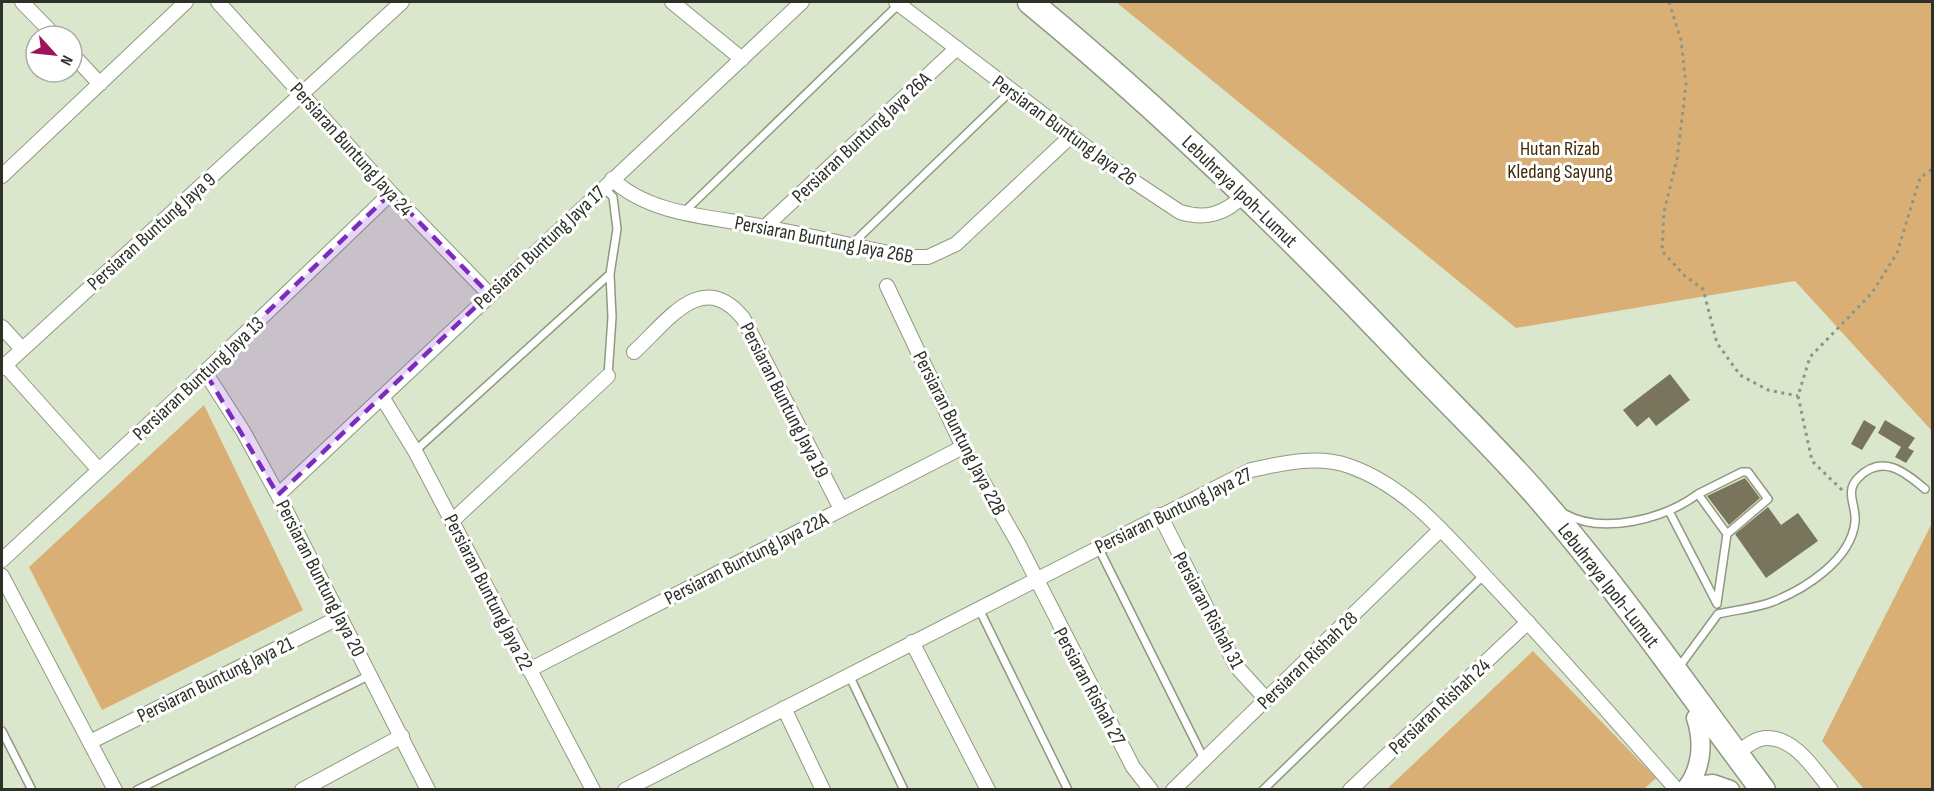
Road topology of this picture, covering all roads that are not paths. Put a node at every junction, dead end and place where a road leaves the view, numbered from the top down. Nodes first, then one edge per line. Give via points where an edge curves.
1 (22, 2) edge
2 (186, 2) edge
3 (218, 2) edge
4 (402, 2) edge
5 (672, 2) edge
6 (802, 2) edge
7 (1030, 2) edge
8 (898, 3) edge
9 (43, 24) edge
10 (957, 48) junction
11 (742, 59) junction
12 (84, 67) edge
13 (100, 84) junction
14 (1011, 91) junction
15 (301, 94) junction
16 (1071, 136) junction
17 (2, 176) edge
18 (608, 183) junction
19 (391, 193) junction
20 (1244, 195) junction
21 (683, 213) junction
22 (765, 227) junction
23 (850, 246) junction
24 (610, 274) junction
25 (887, 286) dead end
26 (489, 294) junction
27 (2, 327) edge
28 (22, 349) junction
29 (634, 352) dead end
30 (3, 367) edge
31 (205, 372) junction
32 (608, 376) joint
33 (1440, 393) junction
34 (382, 397) junction
35 (963, 447) junction
36 (415, 451) junction
37 (99, 470) junction
38 (1925, 489) dead end
39 (1698, 494) junction
40 (278, 495) junction
41 (1542, 500) junction
42 (841, 509) junction
43 (1669, 511) junction
44 (1160, 515) junction
45 (452, 521) junction
46 (1440, 530) junction
47 (1727, 534) junction
48 (1098, 547) junction
49 (2, 560) edge
50 (1484, 575) junction
51 (2, 576) edge
52 (1034, 579) junction
53 (1717, 603) junction
54 (979, 608) junction
55 (1718, 614) junction
56 (340, 617) junction
57 (1528, 622) junction
58 (912, 642) junction
59 (529, 670) junction
60 (1676, 671) junction
61 (370, 675) junction
62 (849, 675) junction
63 (1266, 699) junction
64 (784, 708) junction
65 (1696, 718) junction
66 (2, 731) edge
67 (402, 736) junction
68 (90, 741) junction
69 (1736, 754) junction
70 (1204, 759) junction
71 (32, 789) edge
72 (115, 789) edge
73 (137, 789) edge
74 (302, 789) edge
75 (428, 789) edge
76 (593, 789) edge
77 (625, 789) edge
78 (823, 789) edge
79 (904, 789) edge
80 (988, 789) edge
81 (1068, 789) edge
82 (1151, 789) edge
83 (1173, 789) edge
84 (1263, 789) edge
85 (1350, 789) edge
86 (1683, 789) edge
87 (1730, 789) edge
88 (1748, 789) edge
89 (1762, 789) edge
90 (1831, 789) edge

1 - 9 street
2 - 13 street
3 - 15 street, Persiaran Buntung Jaya 24
4 - 15 street, Persiaran Buntung Jaya 9
5 - 11 street
6 - 11 street, Persiaran Buntung Jaya 17
7 - 20 highway, Lebuhraya Ipoh-Lumut via 1172,125
8 - 10 street, Persiaran Buntung Jaya 26
8 - 21 lane
10 - 14 street, Persiaran Buntung Jaya 26
10 - 22 street, Persiaran Buntung Jaya 26A
11 - 18 street, Persiaran Buntung Jaya 17
12 - 13 street
13 - 17 street
14 - 16 street, Persiaran Buntung Jaya 26
14 - 23 lane
15 - 19 street, Persiaran Buntung Jaya 24
15 - 28 street, Persiaran Buntung Jaya 9
16 - 20 street, Persiaran Buntung Jaya 26 via 1180,212 1225,212
16 - 23 street, Persiaran Buntung Jaya 26B via 956,244 941,253 909,257
18 - 21 street, Persiaran Buntung Jaya 26B
18 - 24 lane via 617,229
18 - 26 street, Persiaran Buntung Jaya 17
19 - 26 street, Persiaran Buntung Jaya 24
19 - 31 street, Persiaran Buntung Jaya 13
20 - 33 highway, Lebuhraya Ipoh-Lumut
21 - 22 street, Persiaran Buntung Jaya 26B
22 - 23 street, Persiaran Buntung Jaya 26B
24 - 32 lane
24 - 36 lane
25 - 35 street, Persiaran Buntung Jaya 22B
26 - 34 street, Persiaran Buntung Jaya 17
27 - 28 street
28 - 30 street, Persiaran Buntung Jaya 9
29 - 42 street, Persiaran Buntung Jaya 19 via 700,296 717,296 731,303 743,318
30 - 37 street
31 - 37 street, Persiaran Buntung Jaya 13
31 - 40 street, Persiaran Buntung Jaya 20
32 - 45 street
33 - 41 highway, Lebuhraya Ipoh-Lumut
33 - 65 highway, Lebuhraya Ipoh-Lumut via 1586,573
34 - 36 street, Persiaran Buntung Jaya 22
34 - 40 street, Persiaran Buntung Jaya 17
35 - 42 street, Persiaran Buntung Jaya 22A
35 - 52 street, Persiaran Buntung Jaya 22B
36 - 45 street, Persiaran Buntung Jaya 22
37 - 49 street, Persiaran Buntung Jaya 13
38 - 55 lane via 1902,470 1889,465 1859,477 1852,486 1851,497 1856,520 1845,547 1810,582 1771,602
39 - 43 lane
39 - 47 lane
39 - 47 lane via 1748,472 1768,499
40 - 56 street, Persiaran Buntung Jaya 20
41 - 43 lane via 1572,517 1599,524
41 - 60 highway, Lebuhraya Ipoh-Lumut
42 - 59 street, Persiaran Buntung Jaya 22A
43 - 53 lane
44 - 46 street, Persiaran Buntung Jaya 27 via 1251,470 1322,461 1348,465 1372,476 1417,506
44 - 48 street, Persiaran Buntung Jaya 27
44 - 63 street, Persiaran Rishah 31 via 1236,666
45 - 59 street, Persiaran Buntung Jaya 22
46 - 50 street, Persiaran Buntung Jaya 27
46 - 63 street, Persiaran Rishah 28
47 - 53 lane
48 - 52 street, Persiaran Buntung Jaya 27
48 - 70 lane
50 - 57 street, Persiaran Buntung Jaya 27
50 - 84 lane
51 - 68 street
52 - 54 street, Persiaran Buntung Jaya 27
52 - 82 street, Persiaran Rishah 27 via 1132,767
53 - 55 lane
54 - 58 street, Persiaran Buntung Jaya 27
54 - 81 lane
55 - 60 lane
56 - 61 street, Persiaran Buntung Jaya 20
56 - 68 street, Persiaran Buntung Jaya 21
57 - 85 street, Persiaran Rishah 24
57 - 86 street, Persiaran Buntung Jaya 27
58 - 62 street, Persiaran Buntung Jaya 27
58 - 80 street
59 - 76 street, Persiaran Buntung Jaya 22
60 - 69 highway, Lebuhraya Ipoh-Lumut
61 - 67 street, Persiaran Buntung Jaya 20
61 - 73 lane
62 - 64 street, Persiaran Buntung Jaya 27
62 - 79 lane
63 - 70 street, Persiaran Rishah 28
64 - 77 street, Persiaran Buntung Jaya 27
64 - 78 street
65 - 86 street via 1702,745
65 - 88 highway, Lebuhraya Ipoh-Lumut
66 - 71 lane
67 - 74 street
67 - 75 street, Persiaran Buntung Jaya 20
68 - 72 street
69 - 89 highway, Lebuhraya Ipoh-Lumut
69 - 90 street via 1765,738 1777,740 1800,754
70 - 83 street, Persiaran Rishah 28
86 - 87 street via 1713,784

